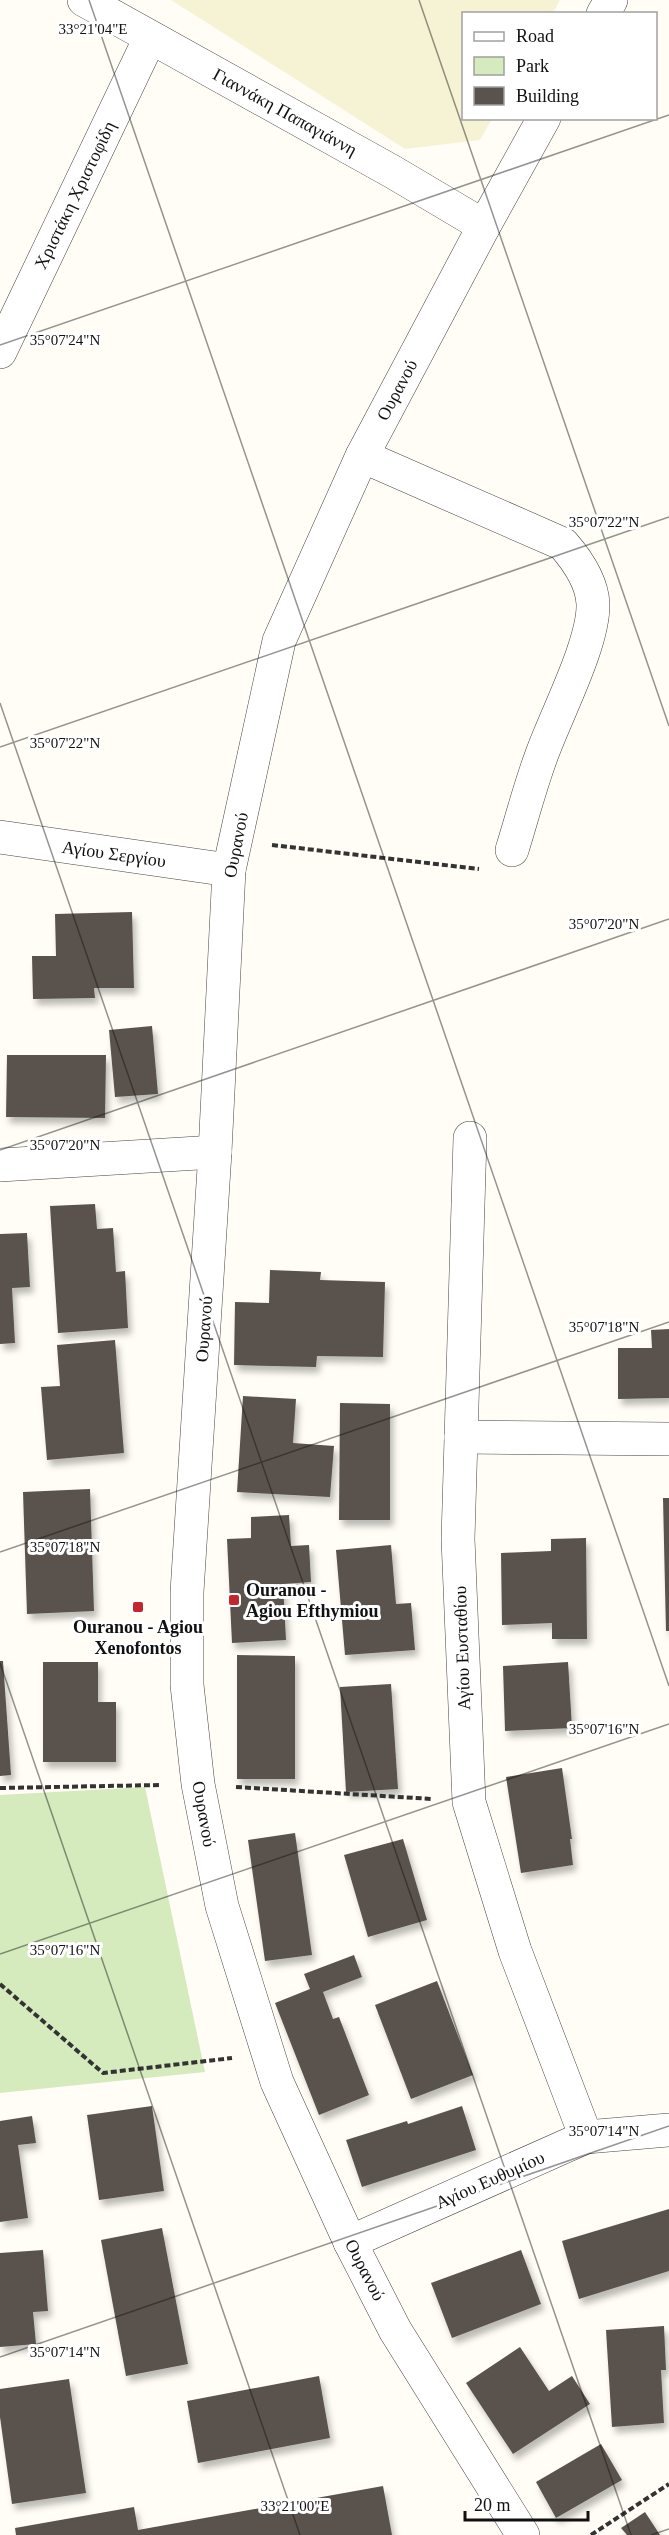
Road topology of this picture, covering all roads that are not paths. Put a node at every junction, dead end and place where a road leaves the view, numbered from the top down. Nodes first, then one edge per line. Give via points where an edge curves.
1 (84, 0) edge
2 (150, 38) junction
3 (543, 120) edge
4 (484, 226) junction
5 (8, 314) edge
6 (0, 352) edge
7 (362, 456) junction
8 (0, 837) edge
9 (512, 850) road end
10 (232, 855) junction
11 (470, 1138) dead end
12 (215, 1152) junction
13 (0, 1165) edge
14 (461, 1437) junction
15 (669, 1439) edge
16 (669, 2130) edge
17 (586, 2137) junction
18 (350, 2242) junction
19 (523, 2535) edge

1 - 2 street, Γιαννάκη Παπαγιάννη
2 - 4 street, Γιαννάκη Παπαγιάννη
2 - 5 street, Χριστάκη Χριστοφίδη
3 - 4 street, Ουρανού
4 - 7 street, Ουρανού
5 - 6 street, Χριστάκη Χριστοφίδη
7 - 9 street via 563,544 586,577 593,603 588,637 541,756
7 - 10 street, Ουρανού via 279,641
8 - 10 street, Αγίου Σεργίου
10 - 12 street, Ουρανού
11 - 14 street, Αγίου Ευσταθίου
12 - 13 street
12 - 18 street, Ουρανού via 187,1592 187,1685 198,1784 222,1906 276,2082
14 - 15 street
14 - 17 street, Αγίου Ευσταθίου via 458,1539 469,1802 515,1951
16 - 17 street, Αγίου Ευθυμίου
17 - 18 street, Αγίου Ευθυμίου
18 - 19 street, Ουρανού via 395,2330

